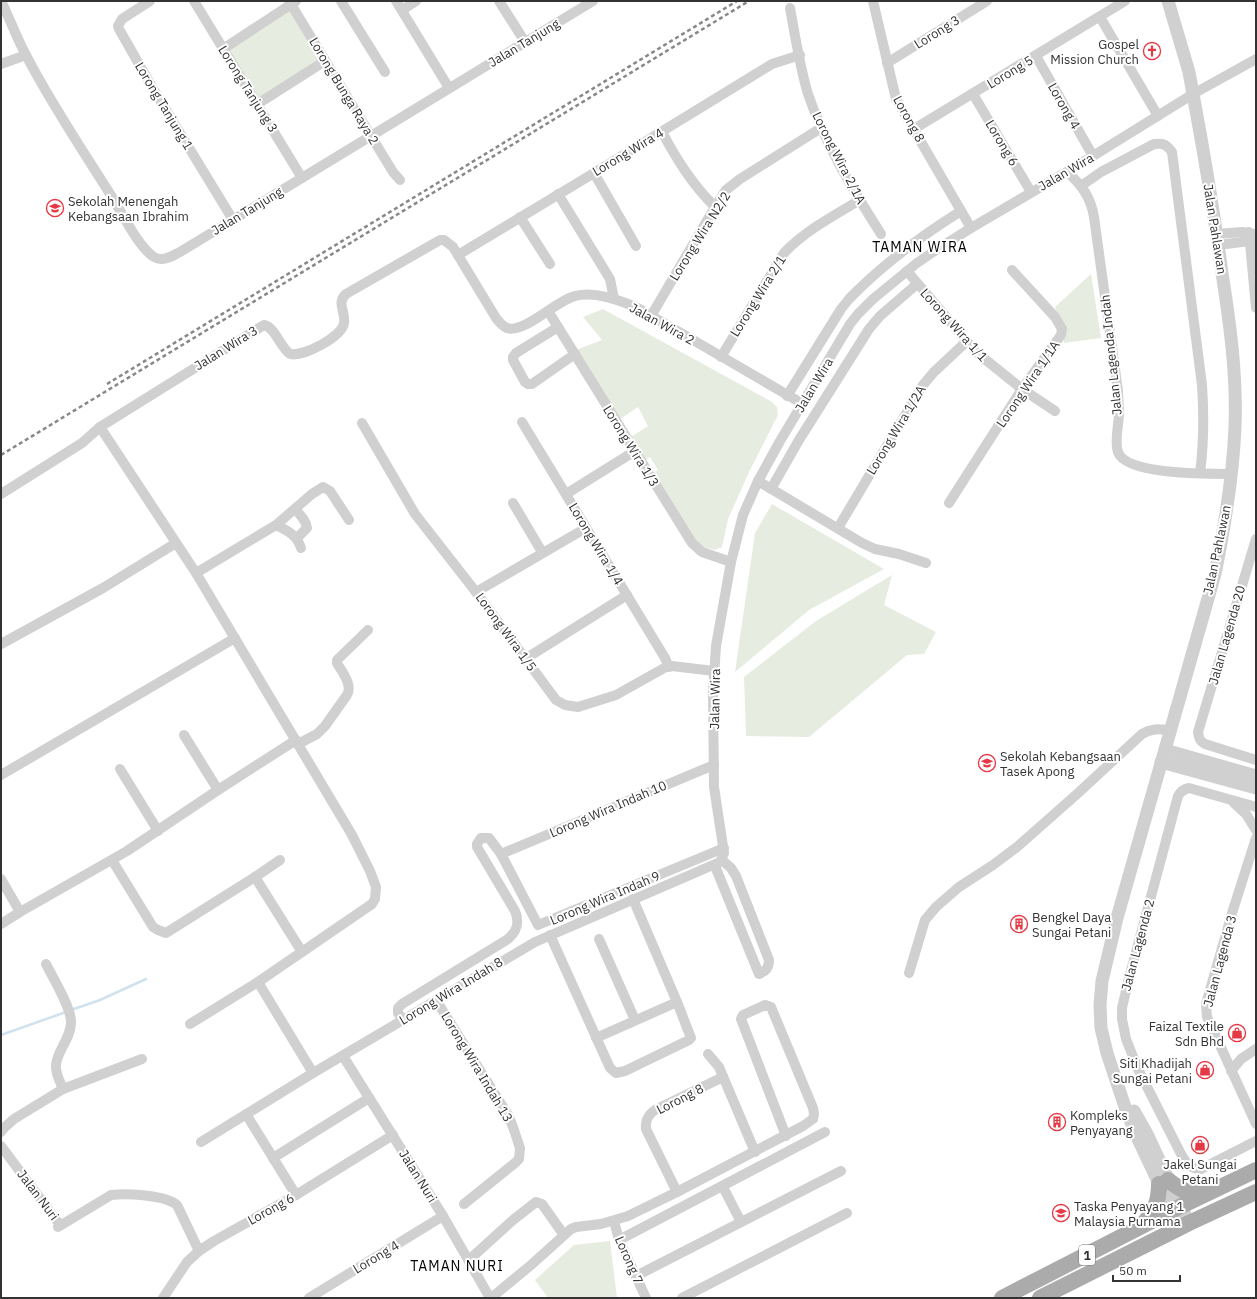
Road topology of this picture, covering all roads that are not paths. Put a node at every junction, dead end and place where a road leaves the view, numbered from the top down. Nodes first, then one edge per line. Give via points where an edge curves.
1 (2, 1) edge
2 (150, 1) edge
3 (194, 1) edge
4 (342, 1) edge
5 (416, 1) edge
6 (499, 1) edge
7 (593, 1) edge
8 (873, 1) edge
9 (987, 1) edge
10 (1125, 1) edge
11 (1168, 1) edge
12 (292, 2) edge
13 (399, 5) edge
14 (790, 8) dead end
15 (1100, 17) junction
16 (524, 42) junction
17 (223, 49) junction
18 (26, 55) junction
19 (800, 55) junction
20 (1036, 56) junction
21 (1256, 59) edge
22 (325, 61) junction
23 (1, 64) edge
24 (887, 64) junction
25 (385, 72) dead end
26 (449, 88) junction
27 (973, 94) junction
28 (1193, 94) junction
29 (256, 104) junction
30 (1158, 116) junction
31 (821, 128) junction
32 (914, 129) junction
33 (662, 132) junction
34 (371, 136) junction
35 (1093, 156) junction
36 (1067, 172) junction
37 (594, 173) junction
38 (302, 178) junction
39 (400, 180) dead end
40 (1081, 186) junction
41 (1031, 192) junction
42 (558, 194) junction
43 (860, 200) junction
44 (715, 207) junction
45 (961, 211) junction
46 (520, 217) junction
47 (233, 220) junction
48 (971, 228) junction
49 (881, 234) dead end
50 (1253, 237) edge
51 (1218, 240) junction
52 (636, 246) dead end
53 (458, 255) junction
54 (550, 264) dead end
55 (1012, 270) dead end
56 (907, 272) junction
57 (917, 284) junction
58 (614, 299) junction
59 (1256, 308) edge
60 (548, 311) junction
61 (651, 316) junction
62 (496, 318) joint
63 (558, 327) junction
64 (966, 342) junction
65 (575, 354) junction
66 (721, 357) junction
67 (1022, 389) junction
68 (787, 396) junction
69 (802, 404) junction
70 (1056, 410) dead end
71 (522, 422) dead end
72 (362, 423) dead end
73 (100, 427) junction
74 (635, 451) junction
75 (1200, 473) junction
76 (1231, 474) junction
77 (758, 481) junction
78 (772, 489) junction
79 (1, 494) edge
80 (566, 494) junction
81 (513, 503) dead end
82 (949, 503) dead end
83 (295, 509) junction
84 (349, 520) dead end
85 (276, 525) junction
86 (586, 528) junction
87 (838, 528) junction
88 (297, 538) junction
89 (1256, 538) edge
90 (176, 543) junction
91 (301, 548) dead end
92 (542, 552) junction
93 (731, 562) junction
94 (926, 563) dead end
95 (196, 574) junction
96 (476, 592) junction
97 (627, 595) junction
98 (368, 630) dead end
99 (235, 638) junction
100 (1, 644) edge
101 (525, 659) junction
102 (669, 667) junction
103 (714, 671) junction
104 (1170, 730) junction
105 (184, 735) dead end
106 (297, 742) junction
107 (1163, 756) junction
108 (1256, 760) edge
109 (714, 764) junction
110 (120, 769) dead end
111 (1, 775) edge
112 (1256, 776) edge
113 (1256, 788) edge
114 (218, 790) junction
115 (1231, 800) junction
116 (1256, 807) edge
117 (1256, 830) edge
118 (158, 831) junction
119 (1256, 838) edge
120 (724, 848) junction
121 (501, 854) junction
122 (112, 860) junction
123 (280, 860) dead end
124 (718, 863) junction
125 (255, 877) junction
126 (1, 879) edge
127 (633, 899) junction
128 (20, 912) junction
129 (1, 924) edge
130 (538, 925) junction
131 (547, 937) junction
132 (599, 939) dead end
133 (302, 952) junction
134 (46, 964) dead end
135 (909, 973) dead end
136 (258, 982) junction
137 (436, 1000) junction
138 (677, 1002) junction
139 (403, 1020) junction
140 (635, 1020) junction
141 (190, 1024) dead end
142 (596, 1038) junction
143 (1256, 1049) edge
144 (708, 1054) dead end
145 (343, 1056) junction
146 (142, 1059) dead end
147 (1231, 1071) junction
148 (313, 1073) junction
149 (723, 1078) junction
150 (63, 1089) junction
151 (369, 1098) junction
152 (246, 1114) junction
153 (1256, 1124) edge
154 (1, 1132) edge
155 (825, 1132) dead end
156 (393, 1136) junction
157 (786, 1136) junction
158 (1256, 1141) edge
159 (200, 1142) dead end
160 (1, 1146) edge
161 (755, 1152) junction
162 (272, 1158) junction
163 (1256, 1170) edge
164 (842, 1171) dead end
165 (1164, 1182) junction
166 (723, 1187) junction
167 (677, 1192) junction
168 (1211, 1192) junction
169 (1256, 1192) edge
170 (296, 1195) junction
171 (464, 1204) dead end
172 (1176, 1209) junction
173 (847, 1213) dead end
174 (443, 1216) junction
175 (614, 1221) junction
176 (741, 1222) junction
177 (1184, 1226) junction
178 (1139, 1228) junction
179 (564, 1235) junction
180 (619, 1240) junction
181 (198, 1251) junction
182 (469, 1260) junction
183 (636, 1276) junction
184 (163, 1298) edge
185 (309, 1298) edge
186 (490, 1298) edge
187 (646, 1298) edge
188 (682, 1298) edge
189 (1002, 1298) edge
190 (1040, 1298) edge

1 - 18 street, Jalan Tanjung
2 - 47 street, Lorong Tanjung 1 via 122,19 118,26 119,30
3 - 17 street, Lorong Tanjung 3
4 - 25 street
5 - 13 street
6 - 16 street
7 - 16 street, Jalan Tanjung
8 - 24 street, Lorong 8
9 - 24 street, Lorong 3
10 - 15 street, Lorong 5
11 - 28 street, Jalan Pahlawan
12 - 17 street
12 - 22 street, Lorong Bunga Raya 2
13 - 26 street
14 - 19 street, Lorong Wira 2/1A
15 - 20 street, Lorong 5
15 - 30 street
16 - 26 street, Jalan Tanjung
17 - 29 street, Lorong Tanjung 3
18 - 23 street
18 - 47 street, Jalan Tanjung via 123,215 149,253 156,258 168,258
19 - 31 street, Lorong Wira 2/1A via 808,92
19 - 33 street, Lorong Wira 4 via 772,64
20 - 27 street, Lorong 5
20 - 35 street, Lorong 4
21 - 28 street, Jalan Wira
22 - 29 street
22 - 34 street, Lorong Bunga Raya 2
24 - 32 street, Lorong 8 via 896,99
26 - 34 street, Jalan Tanjung
27 - 32 street, Lorong 5
27 - 41 street, Lorong 6
28 - 30 street, Jalan Wira
28 - 51 street, Jalan Pahlawan
29 - 38 street, Lorong Tanjung 3
30 - 35 street, Jalan Wira
31 - 43 street, Lorong Wira 2/1A
31 - 44 street, Lorong Wira N2/2 via 740,179 726,190
32 - 45 street, Lorong 8
33 - 37 street, Lorong Wira 4
33 - 44 street via 694,184
34 - 38 street, Jalan Tanjung
34 - 39 street, Lorong Bunga Raya 2
35 - 36 street, Jalan Wira
36 - 40 street, Jalan Lagenda Indah
36 - 41 street, Jalan Wira
37 - 42 street, Lorong Wira 4
37 - 52 street
38 - 47 street, Jalan Tanjung
40 - 75 street, Jalan Lagenda Indah via 1092,206 1111,336 1118,392 1118,453 1125,462 1153,469
40 - 75 street via 1101,172 1154,144 1167,145 1172,152 1202,385 1204,436
41 - 48 street, Jalan Wira
42 - 46 street, Lorong Wira 4
42 - 58 street via 610,279
43 - 49 street, Lorong Wira 2/1A
43 - 66 street, Lorong Wira 2/1 via 806,233 784,253
44 - 61 street, Lorong Wira N2/2
45 - 48 street, Lorong 8
45 - 68 street, Jalan Wira via 911,245 849,299
46 - 53 street, Lorong Wira 4
46 - 54 street
48 - 56 street, Jalan Wira via 922,259
50 - 51 street
50 - 59 street
51 - 76 street, Jalan Pahlawan via 1234,362 1235,426
53 - 62 street, Jalan Wira 3
53 - 73 street, Jalan Wira 3 via 453,247 440,240 346,294 342,297 341,303 343,326 335,335 312,350 290,354 270,327 264,325
55 - 67 street, Lorong Wira 1/1A via 1055,317 1062,329 1061,335
56 - 57 street, Lorong Wira 1/1
56 - 69 street, Jalan Wira via 858,314
57 - 64 street, Lorong Wira 1/1
57 - 78 street via 869,329 806,428
58 - 60 street, Jalan Wira 2 via 579,295
58 - 61 street, Jalan Wira 2
60 - 62 street, Jalan Wira 2 via 514,329 501,324
60 - 63 street, Lorong Wira 1/3
61 - 66 street, Jalan Wira 2
63 - 65 street, Lorong Wira 1/3
63 - 65 street via 513,357 525,382 532,384
64 - 67 street, Lorong Wira 1/1
64 - 87 street, Lorong Wira 1/2A via 923,385
65 - 74 street, Lorong Wira 1/3
66 - 68 street, Jalan Wira 2
67 - 70 street, Lorong Wira 1/1
67 - 82 street, Lorong Wira 1/1A
68 - 69 street, Jalan Wira 2
69 - 77 street, Jalan Wira
71 - 80 street, Lorong Wira 1/4
72 - 96 street, Lorong Wira 1/5 via 415,514
73 - 79 street, Jalan Wira 3 via 82,443
73 - 90 street
74 - 80 street
74 - 93 street, Lorong Wira 1/3 via 692,543 702,552
75 - 76 street, Jalan Lagenda Indah
76 - 104 street, Jalan Pahlawan via 1222,539 1214,574
77 - 78 street
77 - 93 street, Jalan Wira via 744,515
78 - 87 street
80 - 86 street, Lorong Wira 1/4
81 - 92 street
83 - 84 street via 319,489 326,488
83 - 85 street
83 - 88 street via 307,524 307,528
85 - 88 street
85 - 95 street
86 - 92 street
86 - 97 street, Lorong Wira 1/4
87 - 94 street via 875,549
88 - 91 street
89 - 108 street, Jalan Lagenda 20 via 1198,732 1200,741 1205,744
90 - 95 street
90 - 100 street via 103,588
92 - 96 street
93 - 103 street, Jalan Wira
95 - 99 street
96 - 101 street, Lorong Wira 1/5
97 - 101 street
97 - 102 street, Lorong Wira 1/4
98 - 106 street via 337,660 349,686 347,695 325,726 316,734
99 - 106 street
99 - 111 street
101 - 102 street, Lorong Wira 1/5 via 556,700 564,705 578,707 616,695
102 - 103 street, Lorong Wira 1/5
103 - 109 street, Jalan Wira
104 - 107 street, Jalan Pahlawan
104 - 135 street via 1156,728 1142,734 1017,847 947,896 925,920
105 - 114 street
106 - 114 street
106 - 133 street via 361,851 376,893 376,899 372,904
107 - 112 street
107 - 113 street
107 - 165 street, Jalan Pahlawan via 1123,896 1100,1005 1101,1028 1120,1089 1147,1134
109 - 120 street, Jalan Wira via 715,794
109 - 121 street, Lorong Wira Indah 10
110 - 118 street
114 - 118 street
115 - 116 street, Jalan Lagenda 2
115 - 117 street via 1246,814
115 - 158 street, Jalan Lagenda 2 via 1189,788 1184,789 1178,796 1122,1008 1123,1029 1138,1069 1182,1156 1190,1166 1201,1169
118 - 122 street
119 - 147 street, Jalan Lagenda 3 via 1206,1004 1207,1016
120 - 124 street, Jalan Wira
120 - 130 street, Lorong Wira Indah 9
121 - 130 street, Lorong Wira Indah 9
121 - 139 street, Lorong Wira Indah 9 via 489,838 481,838 476,844 516,911 517,928 508,939 402,1004 398,1008 398,1013
122 - 125 street via 153,927 166,933
122 - 128 street
123 - 125 street
124 - 124 street via 759,974 766,971 769,960 736,876 731,868
124 - 127 street, Lorong Wira Indah 8
125 - 133 street
126 - 128 street
127 - 131 street, Lorong Wira Indah 8
127 - 138 street
128 - 129 street
130 - 131 street
131 - 137 street, Lorong Wira Indah 8
131 - 142 street
132 - 140 street
133 - 136 street
134 - 150 street via 68,1011 71,1029 56,1066
136 - 141 street
136 - 148 street
137 - 139 street, Lorong Wira Indah 8
137 - 171 street, Lorong Wira Indah 13 via 501,1103 513,1126 520,1148 519,1159 515,1164
138 - 140 street
138 - 142 street via 691,1038 625,1071 619,1073 610,1068
139 - 145 street, Lorong Wira Indah 8
140 - 142 street
143 - 147 street via 1241,1059
144 - 149 street
145 - 148 street, Lorong Wira Indah 8
145 - 151 street, Jalan Nuri
146 - 150 street
147 - 153 street, Jalan Lagenda 3
148 - 152 street, Lorong Wira Indah 8
149 - 161 street
149 - 167 street, Lorong 8 via 655,1110 646,1120 646,1129
150 - 154 street via 14,1119
151 - 156 street, Jalan Nuri
151 - 162 street
152 - 159 street, Lorong Wira Indah 8
152 - 162 street
155 - 166 street
156 - 170 street, Lorong 6
156 - 174 street, Jalan Nuri
157 - 157 street via 741,1019 765,1006 770,1007 814,1114 809,1123
157 - 161 street
160 - 181 street, Jalan Nuri via 59,1226 111,1195 155,1197 177,1206
161 - 167 street
162 - 170 street
163 - 168 main road, 1
164 - 176 street
165 - 168 main road via 1191,1193
165 - 172 street, Jalan Pahlawan
165 - 178 main road via 1153,1212
166 - 176 street
166 - 180 street
167 - 175 street
168 - 172 main road, 1
169 - 177 main road, 1
170 - 181 street, Lorong 6
172 - 177 street, Jalan Pahlawan
172 - 178 main road, 1
173 - 188 street
174 - 182 street, Jalan Nuri
174 - 185 street, Lorong 4
175 - 179 street via 576,1227
175 - 180 street, Lorong 7
176 - 183 street
177 - 190 main road, 1
178 - 189 main road, 1
179 - 182 street via 542,1204 536,1202
179 - 186 street via 531,1266
180 - 183 street, Lorong 7
181 - 184 street, Lorong 6 via 187,1262
182 - 186 street, Jalan Nuri
183 - 187 street, Lorong 7

